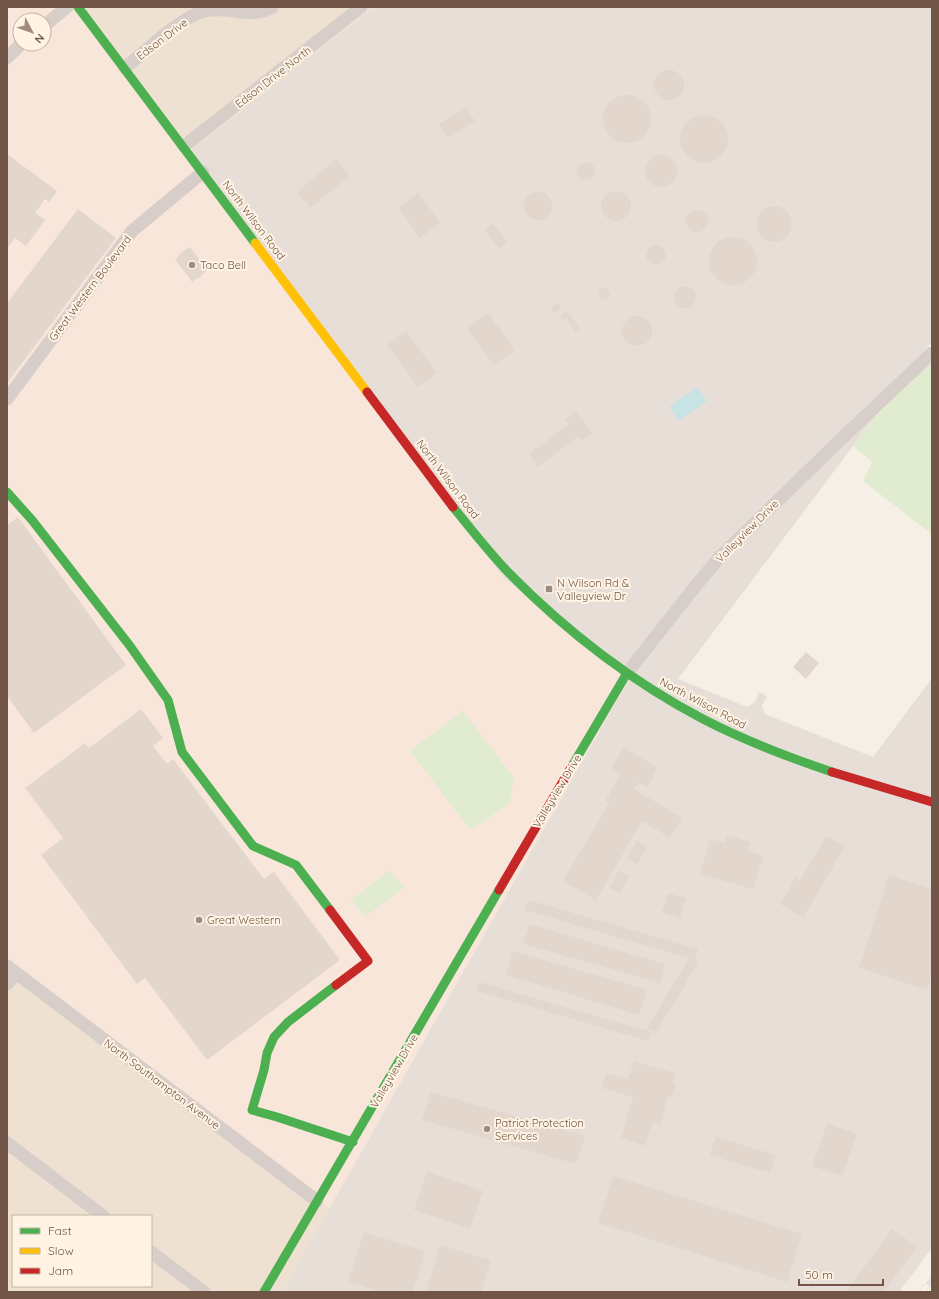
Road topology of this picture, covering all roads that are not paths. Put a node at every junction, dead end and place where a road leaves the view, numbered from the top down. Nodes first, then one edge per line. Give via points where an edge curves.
1 (67, 7) edge
2 (78, 7) edge
3 (272, 7) edge
4 (362, 7) edge
5 (52, 19) edge
6 (125, 68) junction
7 (184, 146) junction
8 (203, 172) junction
9 (932, 354) edge
10 (7, 399) edge
11 (7, 492) edge
12 (627, 673) junction
13 (932, 802) edge
14 (11, 969) edge
15 (7, 984) edge
16 (353, 1142) junction
17 (7, 1143) edge
18 (317, 1201) junction
19 (103, 1215) edge
20 (152, 1253) edge
21 (204, 1292) edge
22 (264, 1292) edge

1 - 5 street
2 - 6 street, North Wilson Road
3 - 6 street, Edson Drive via 250,13 230,10 205,11 182,21
4 - 7 street, Edson Drive North
6 - 7 street, North Wilson Road
7 - 8 street, North Wilson Road
8 - 10 street, Great Western Boulevard via 132,231
8 - 12 street, North Wilson Road via 479,540 553,615
9 - 12 street, Valleyview Drive via 729,548
11 - 16 street via 126,640 168,700 182,752 252,846 296,865 368,961 288,1022 274,1037 267,1053 252,1110
12 - 13 street, North Wilson Road via 675,704 742,738 844,776
12 - 16 street, Valleyview Drive via 476,927
14 - 15 street
14 - 18 street, North Southampton Avenue
16 - 18 street, Valleyview Drive
17 - 19 street
18 - 22 street, Valleyview Drive
20 - 21 street

